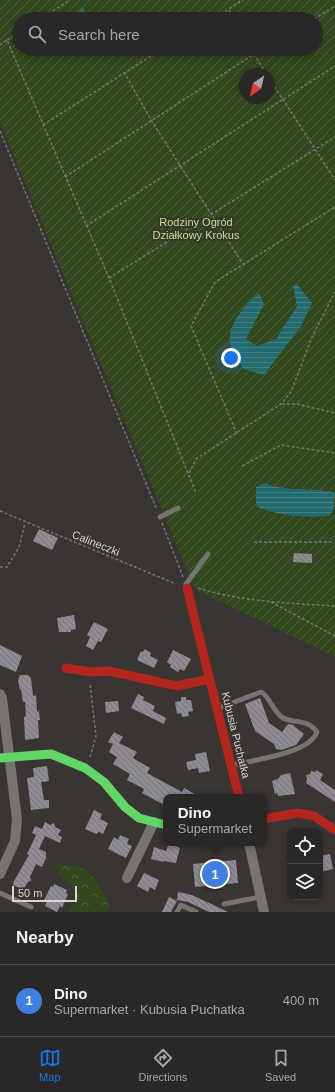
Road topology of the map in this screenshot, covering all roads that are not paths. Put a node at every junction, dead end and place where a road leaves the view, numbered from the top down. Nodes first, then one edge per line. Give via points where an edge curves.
1 (178, 508) dead end
2 (160, 517) road end
3 (208, 554) dead end
4 (186, 586) joint
5 (66, 668) dead end
6 (209, 679) junction
7 (0, 694) edge
8 (217, 709) junction
9 (4, 758) edge
10 (231, 766) junction
11 (238, 794) edge
12 (267, 818) edge
13 (154, 822) junction
14 (163, 824) edge
15 (335, 830) edge
16 (250, 846) edge
17 (0, 874) edge
18 (127, 878) dead end
19 (0, 893) edge
20 (260, 897) junction
21 (224, 904) dead end
22 (31, 907) dead end
23 (178, 912) edge
24 (196, 912) edge
25 (264, 912) edge

1 - 2 lane
3 - 4 lane
4 - 6 street, Kubusia Puchatka
5 - 6 street via 91,672 109,671 177,686
6 - 8 street, Kubusia Puchatka
7 - 9 street
8 - 10 street, Kubusia Puchatka
8 - 10 lane via 261,692 284,719 306,723 317,732 315,738 296,750
9 - 13 street via 51,754 85,768 104,782 125,807 139,818
9 - 17 street via 17,819 15,841
10 - 11 street, Kubusia Puchatka
12 - 15 street via 298,813 314,816
13 - 14 street
13 - 18 street
16 - 20 street
19 - 22 lane
20 - 21 lane
20 - 25 street
23 - 24 lane via 181,905

